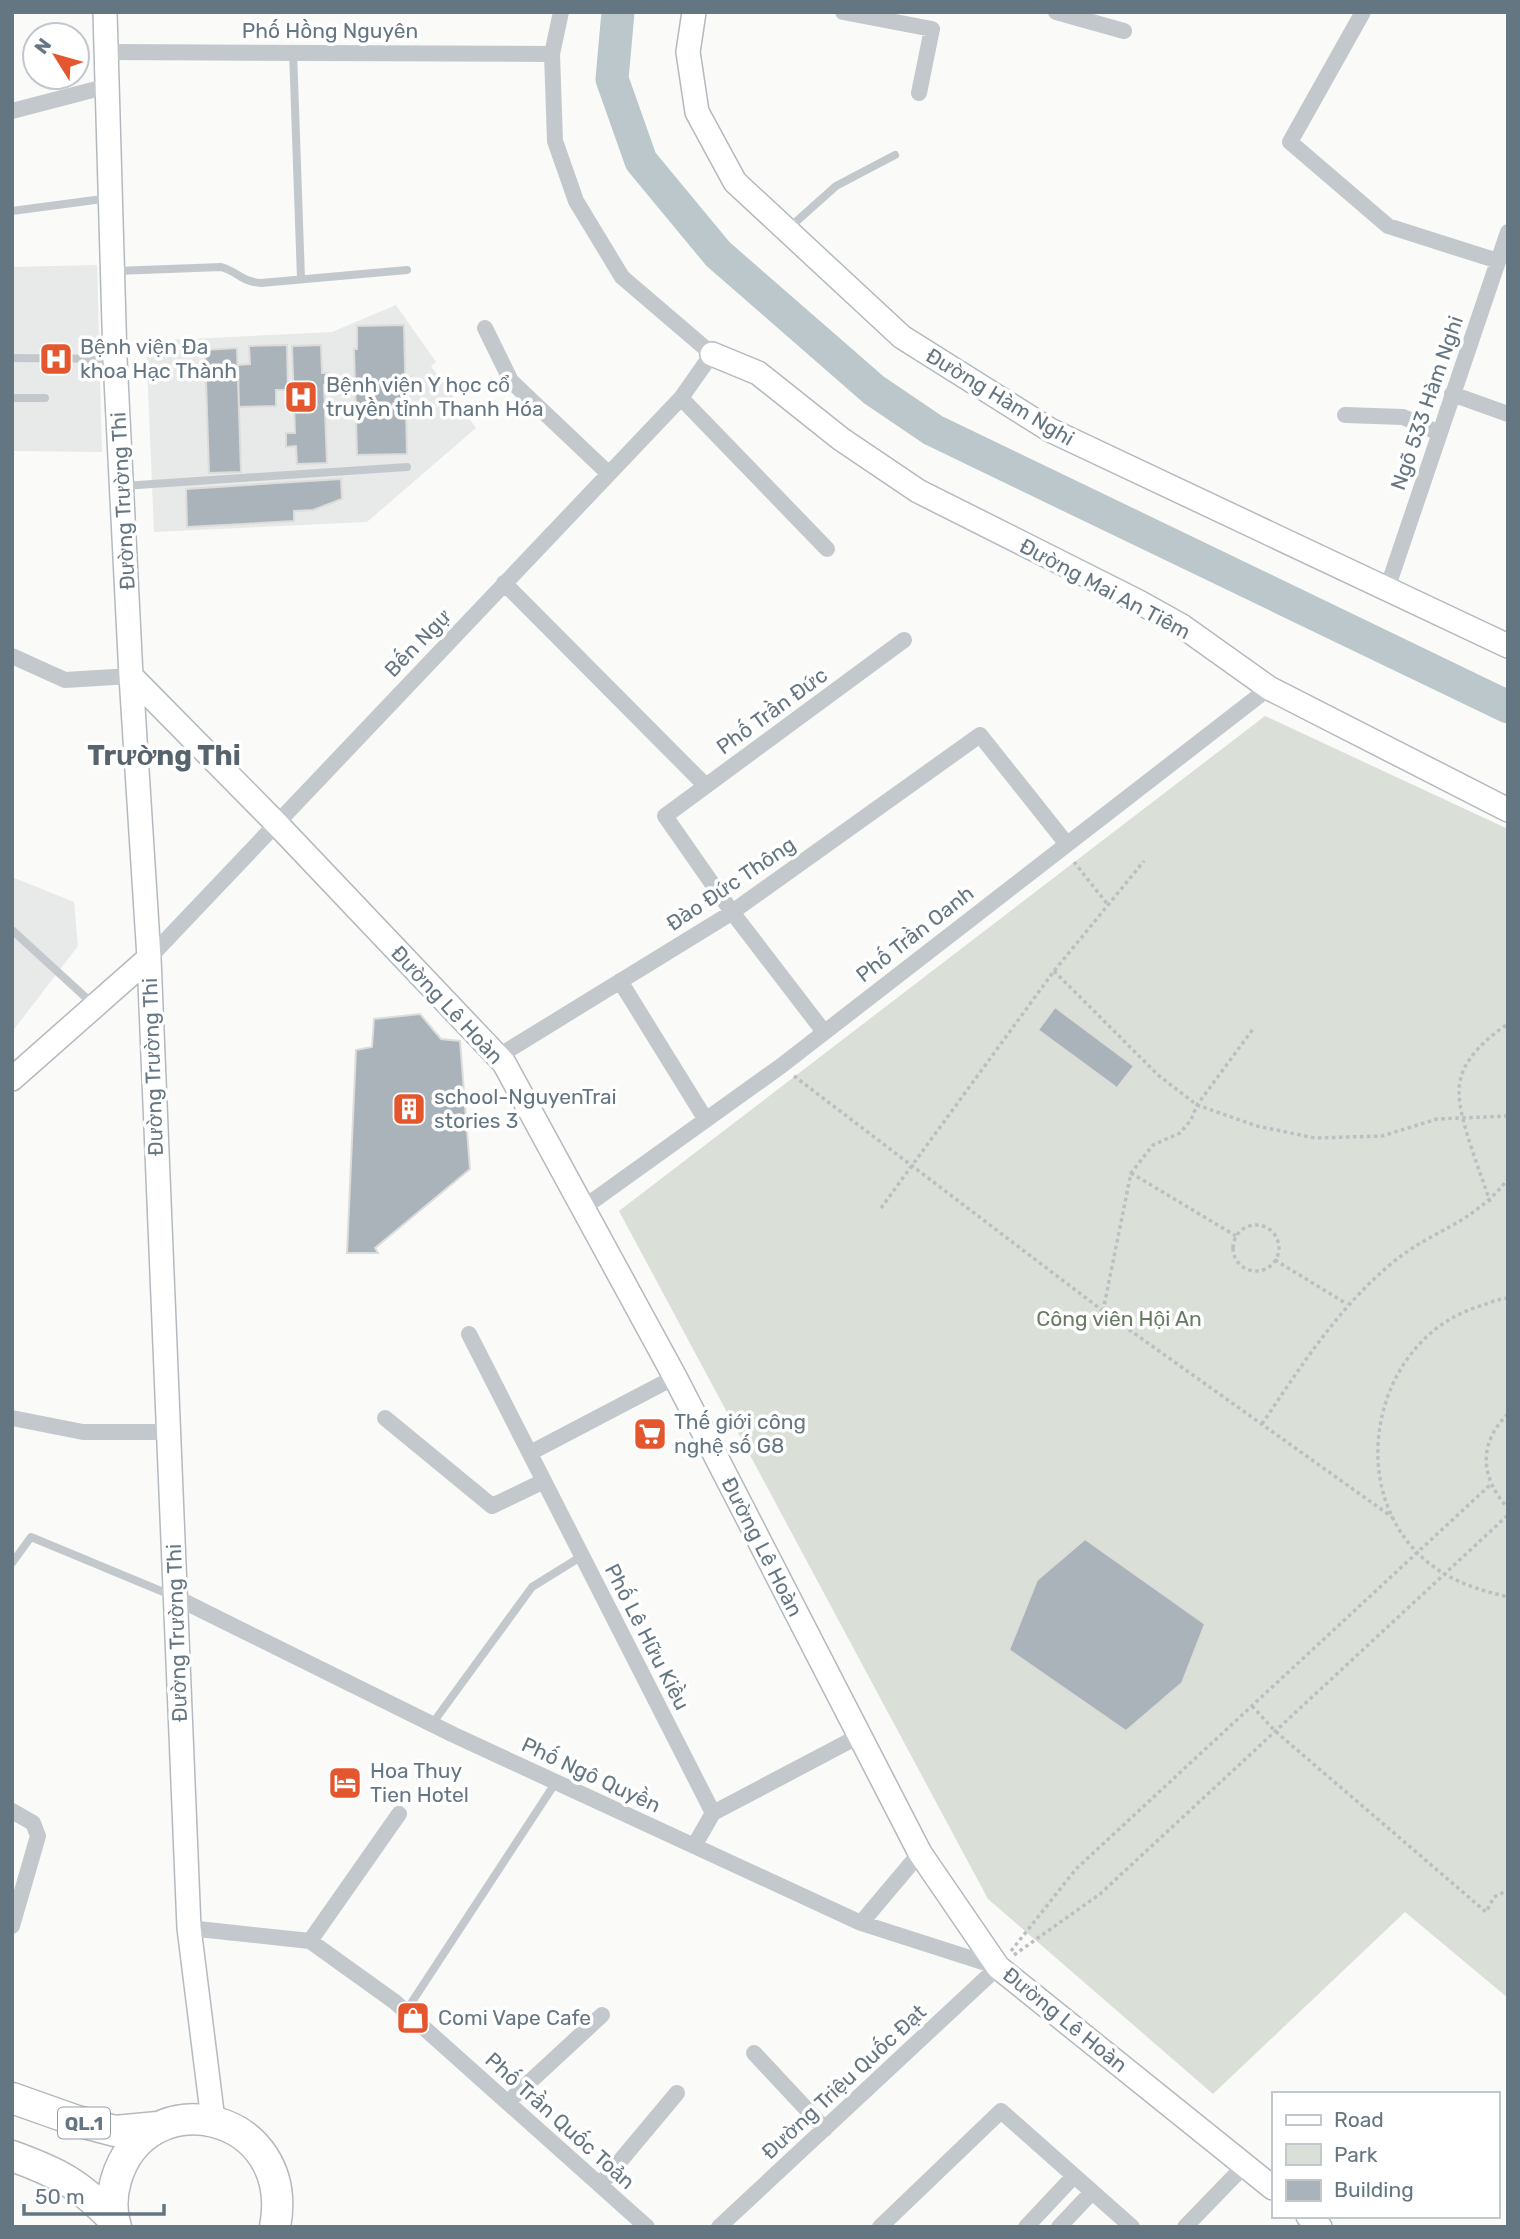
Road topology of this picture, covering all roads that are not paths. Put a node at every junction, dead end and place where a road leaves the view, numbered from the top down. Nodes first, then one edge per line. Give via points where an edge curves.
1 (105, 12) edge
2 (561, 12) edge
3 (694, 12) edge
4 (843, 12) edge
5 (1056, 12) edge
6 (1363, 12) edge
7 (933, 21) edge
8 (1124, 31) dead end
9 (293, 51) junction
10 (107, 52) junction
11 (552, 54) junction
12 (108, 86) junction
13 (919, 93) dead end
14 (12, 111) edge
15 (895, 155) dead end
16 (113, 198) junction
17 (12, 211) edge
18 (787, 230) junction
19 (1508, 232) edge
20 (1498, 261) junction
21 (407, 270) dead end
22 (113, 271) junction
23 (301, 279) junction
24 (485, 328) dead end
25 (712, 354) junction
26 (12, 358) edge
27 (115, 359) junction
28 (1452, 394) junction
29 (12, 398) edge
30 (46, 398) dead end
31 (681, 398) junction
32 (1508, 414) edge
33 (1345, 415) dead end
34 (1439, 433) junction
35 (407, 467) dead end
36 (608, 473) junction
37 (123, 486) junction
38 (827, 548) dead end
39 (504, 583) junction
40 (1387, 589) junction
41 (904, 640) dead end
42 (1508, 646) edge
43 (12, 656) edge
44 (131, 676) junction
45 (1269, 688) junction
46 (706, 786) junction
47 (1508, 810) edge
48 (276, 823) junction
49 (1063, 845) junction
50 (732, 912) junction
51 (12, 930) edge
52 (149, 958) junction
53 (620, 981) junction
54 (94, 1005) junction
55 (824, 1032) junction
56 (497, 1056) junction
57 (12, 1079) edge
58 (706, 1120) junction
59 (583, 1208) junction
60 (469, 1334) dead end
61 (675, 1377) junction
62 (12, 1418) edge
63 (385, 1418) dead end
64 (168, 1432) junction
65 (530, 1453) junction
66 (544, 1481) junction
67 (582, 1556) junction
68 (12, 1563) edge
69 (177, 1598) junction
70 (432, 1724) junction
71 (859, 1736) junction
72 (556, 1782) junction
73 (12, 1811) edge
74 (713, 1813) junction
75 (398, 1814) dead end
76 (694, 1846) junction
77 (920, 1853) junction
78 (861, 1923) junction
79 (12, 1926) edge
80 (189, 1928) junction
81 (310, 1941) junction
82 (998, 1967) junction
83 (407, 2011) junction
84 (602, 2015) dead end
85 (754, 2053) dead end
86 (677, 2093) dead end
87 (12, 2098) edge
88 (508, 2102) junction
89 (213, 2120) junction
90 (159, 2127) junction
91 (825, 2129) junction
92 (12, 2156) edge
93 (1245, 2165) junction
94 (1074, 2176) junction
95 (600, 2185) junction
96 (1272, 2187) edge
97 (1093, 2192) junction
98 (277, 2213) edge
99 (115, 2223) edge
100 (292, 2227) edge
101 (647, 2227) edge
102 (719, 2227) edge
103 (880, 2227) edge
104 (1026, 2227) edge
105 (1059, 2227) edge
106 (1132, 2227) edge
107 (1185, 2227) edge

1 - 10 street, Đường Trường Thi
2 - 11 street
3 - 18 street, Đường Hàm Nghi via 688,52 697,112 735,183
4 - 7 street
5 - 8 street
6 - 20 street via 1290,142 1388,226
7 - 13 street
9 - 10 street, Phố Hồng Nguyên
9 - 11 street, Phố Hồng Nguyên
9 - 23 lane
10 - 12 street, Đường Trường Thi
11 - 25 street via 555,141 576,201 622,277
12 - 14 street
12 - 16 street, Đường Trường Thi
15 - 18 lane via 836,186
16 - 17 lane
16 - 22 street, Đường Trường Thi
18 - 40 street, Đường Hàm Nghi via 902,337 1050,430
19 - 20 street, Ngõ 533 Hàm Nghi
20 - 28 street, Ngõ 533 Hàm Nghi
21 - 23 lane
22 - 23 lane via 221,267 243,281
22 - 27 street, Đường Trường Thi
24 - 36 street via 511,382
25 - 31 street, Bến Ngự
25 - 45 street, Đường Mai An Tiêm via 758,373 841,439 918,491 1150,608
26 - 27 lane
27 - 37 street, Đường Trường Thi
28 - 32 street
28 - 34 street, Ngõ 533 Hàm Nghi
29 - 30 lane
31 - 36 street, Bến Ngự
31 - 38 street
33 - 34 street via 1403,417
34 - 40 street, Ngõ 533 Hàm Nghi
35 - 37 lane
36 - 39 street, Bến Ngự
37 - 44 street, Đường Trường Thi
39 - 46 street
39 - 48 street, Bến Ngự
40 - 42 street, Đường Hàm Nghi
41 - 46 street, Phố Trần Đức
43 - 44 street via 65,680
44 - 48 street, Đường Lê Hoàn
44 - 52 street, Đường Trường Thi
45 - 47 street, Đường Mai An Tiêm
45 - 49 street, Phố Trần Oanh
46 - 50 street, Phố Trần Đức via 664,816
48 - 52 street, Bến Ngự
48 - 56 street, Đường Lê Hoàn
49 - 50 street, Đào Đức Thông via 980,735
49 - 55 street, Phố Trần Oanh
50 - 53 street, Đào Đức Thông
50 - 55 street
51 - 54 lane
52 - 54 street
52 - 64 street, Đường Trường Thi
53 - 56 street, Đào Đức Thông
53 - 58 street
54 - 57 street
55 - 58 street, Phố Trần Oanh
56 - 59 street, Đường Lê Hoàn
58 - 59 street, Phố Trần Oanh
59 - 61 street, Đường Lê Hoàn
60 - 65 street, Phố Lê Hữu Kiều
61 - 65 street
61 - 71 street, Đường Lê Hoàn
62 - 64 street via 83,1432
63 - 66 street via 492,1506
64 - 69 street, Đường Trường Thi
65 - 66 street, Phố Lê Hữu Kiều
66 - 67 street, Phố Lê Hữu Kiều
67 - 70 lane via 532,1587
67 - 74 street, Phố Lê Hữu Kiều
68 - 69 lane via 31,1537
69 - 70 street, Phố Ngô Quyền
69 - 80 street, Đường Trường Thi
70 - 72 street, Phố Ngô Quyền
71 - 74 street
71 - 77 street, Đường Lê Hoàn
72 - 76 street, Phố Ngô Quyền
72 - 83 lane
73 - 79 street via 33,1823 38,1836
74 - 76 street
75 - 81 street
76 - 78 street, Phố Ngô Quyền
77 - 78 street
77 - 82 street, Đường Lê Hoàn
78 - 82 street, Phố Ngô Quyền
80 - 81 street, Phố Trần Quốc Toản
80 - 89 street, Đường Trường Thi
81 - 83 street, Phố Trần Quốc Toản
82 - 91 street, Đường Triệu Quốc Đạt
82 - 93 street, Đường Lê Hoàn
83 - 88 street, Phố Trần Quốc Toản
84 - 88 street
85 - 91 street
86 - 95 street
87 - 90 highway, QL.1 via 115,2131
88 - 95 street, Phố Trần Quốc Toản
89 - 90 highway via 185,2119
89 - 98 highway via 238,2130 259,2148 273,2172
90 - 99 highway via 136,2143 120,2166 113,2192
91 - 102 street, Đường Triệu Quốc Đạt
92 - 99 highway via 58,2173 86,2191
93 - 96 street, Đường Lê Hoàn
93 - 107 street
94 - 97 street
94 - 103 street via 1001,2111
94 - 104 street
95 - 101 street, Phố Trần Quốc Toản
97 - 105 street
97 - 106 street
98 - 100 highway

